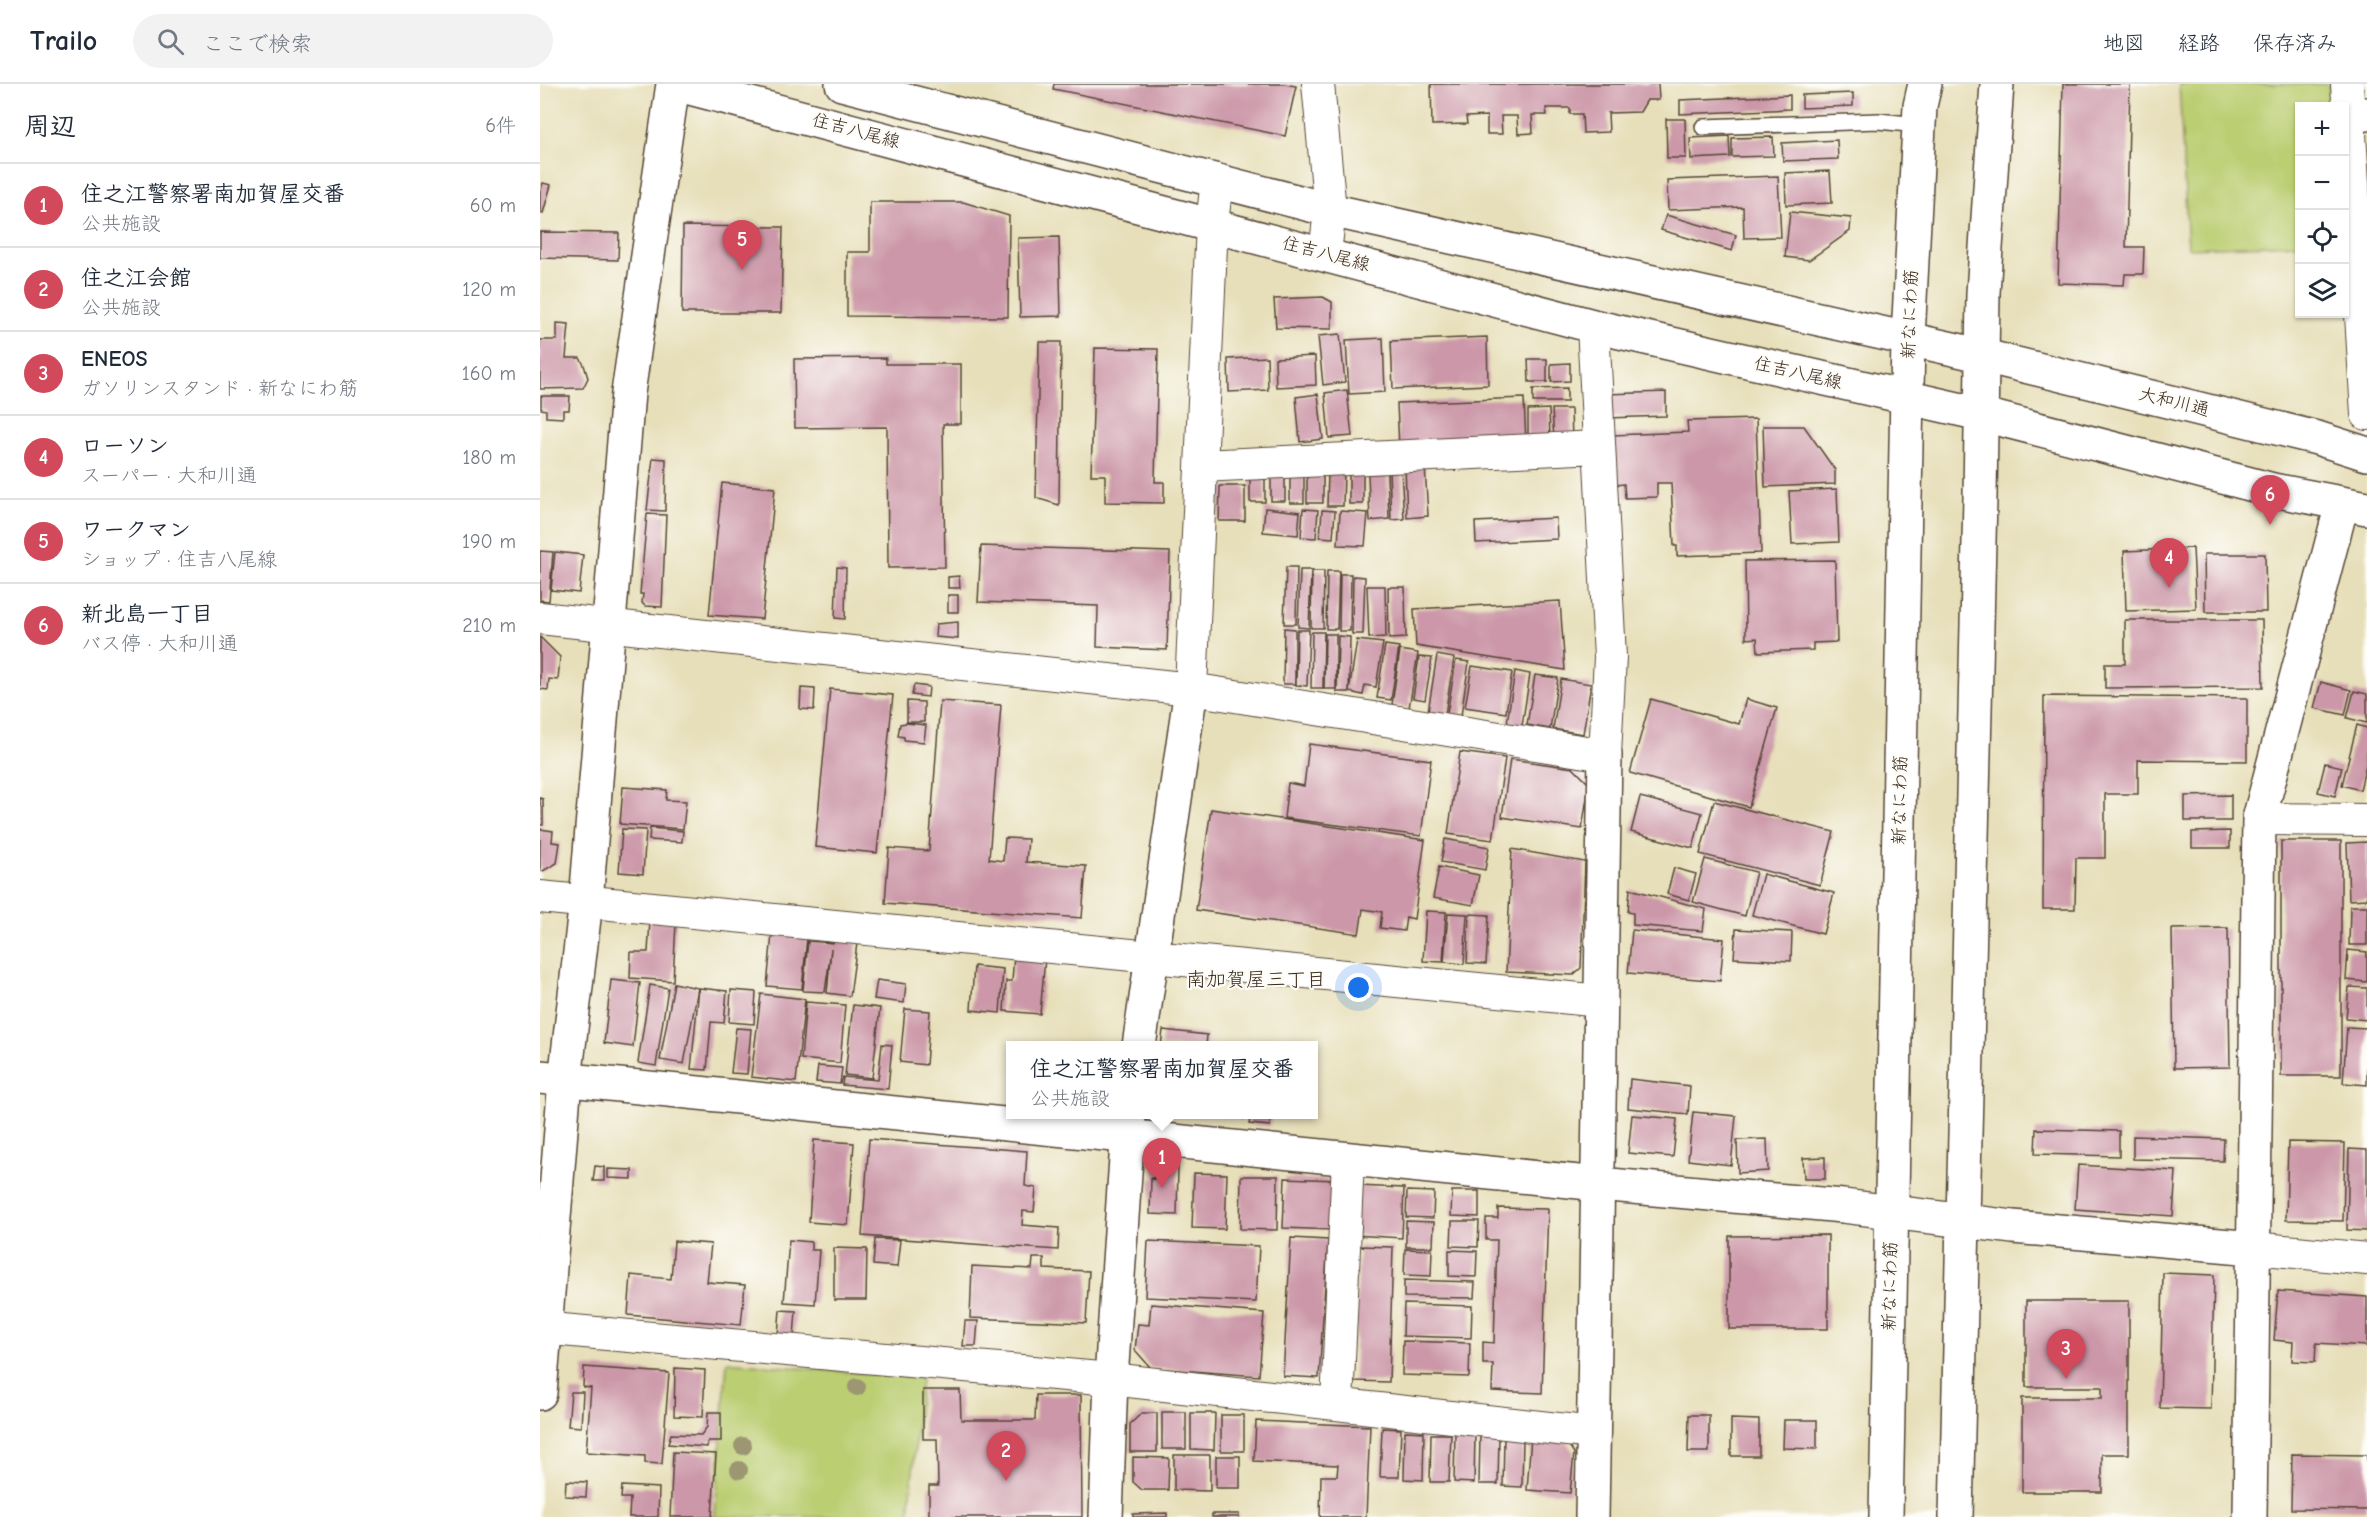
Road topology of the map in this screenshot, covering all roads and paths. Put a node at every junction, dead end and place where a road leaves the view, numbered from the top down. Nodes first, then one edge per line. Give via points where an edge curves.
1 (674, 84) edge
2 (842, 84) edge
3 (1318, 84) edge
4 (1925, 84) edge
5 (1997, 84) edge
6 (2355, 104) edge
7 (1919, 125) junction
8 (1703, 127) dead end
9 (1217, 180) junction
10 (1330, 210) junction
11 (1212, 224) junction
12 (1325, 254) junction
13 (1593, 326) junction
14 (1908, 338) junction
15 (1980, 355) junction
16 (1907, 397) junction
17 (1980, 414) junction
18 (2367, 414) edge
19 (2365, 443) edge
20 (1598, 447) junction
21 (1201, 466) junction
22 (2355, 506) edge
23 (540, 618) edge
24 (607, 625) junction
25 (1191, 689) junction
26 (1605, 755) junction
27 (2259, 819) junction
28 (2367, 820) edge
29 (540, 897) edge
30 (586, 901) junction
31 (1152, 958) junction
32 (1601, 1001) junction
33 (1140, 1041) edge
34 (553, 1079) edge
35 (1006, 1115) edge
36 (1053, 1119) edge
37 (1128, 1125) edge
38 (1348, 1159) junction
39 (1599, 1184) junction
40 (1891, 1213) junction
41 (1961, 1221) junction
42 (2254, 1248) junction
43 (2367, 1259) edge
44 (543, 1328) edge
45 (1111, 1379) junction
46 (540, 1393) edge
47 (1338, 1404) junction
48 (1594, 1433) junction
49 (1106, 1517) edge
50 (1592, 1517) edge
51 (1887, 1517) edge
52 (1956, 1517) edge
53 (2250, 1517) edge

1 - 11 street, 住吉八尾線
1 - 24 street via 628,393
2 - 9 street
3 - 10 street
4 - 7 street, 新なにわ筋
5 - 15 street
6 - 18 street
7 - 8 lane via 1878,121
7 - 14 street, 新なにわ筋
9 - 10 street
9 - 11 street
10 - 12 street
10 - 14 street
11 - 12 street, 住吉八尾線
11 - 21 street
12 - 13 street, 住吉八尾線
13 - 16 street, 住吉八尾線
13 - 20 street
14 - 15 street
14 - 16 street, 新なにわ筋
15 - 17 street
15 - 19 street, 大和川通 via 2318,438
16 - 17 street, 住吉八尾線
16 - 40 street, 新なにわ筋
17 - 22 street via 2273,490
17 - 41 street
20 - 21 street
20 - 26 street via 1610,657
21 - 25 street
22 - 27 street
23 - 24 street
24 - 25 street
24 - 30 street
25 - 26 street
25 - 31 street
26 - 32 street
27 - 28 street
27 - 42 street
29 - 30 street
30 - 31 street
30 - 34 street
31 - 32 street
31 - 33 street
32 - 39 street
34 - 35 street
34 - 44 street
36 - 37 street
37 - 38 street
37 - 45 street
38 - 39 street
38 - 47 street
39 - 40 street
39 - 48 street
40 - 41 street
40 - 51 street, 新なにわ筋
41 - 42 street
41 - 52 street
42 - 43 street
42 - 53 street
44 - 45 street
44 - 46 street
45 - 47 street
45 - 49 street
47 - 48 street
48 - 50 street

